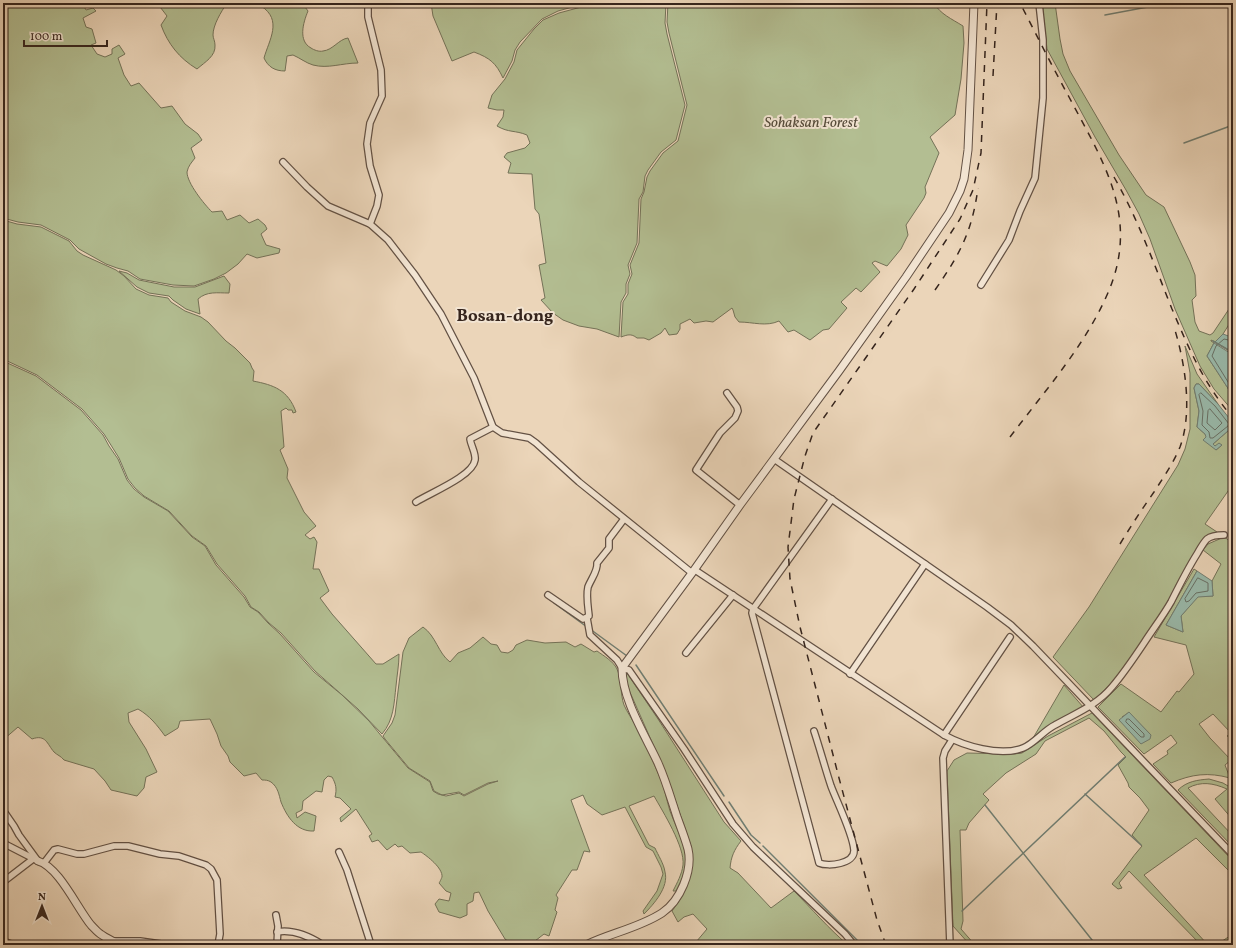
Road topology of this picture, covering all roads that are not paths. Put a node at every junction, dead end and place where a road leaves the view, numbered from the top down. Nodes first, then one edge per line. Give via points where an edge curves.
1 (368, 3) edge
2 (974, 3) edge
3 (1039, 3) edge
4 (283, 162) dead end
5 (370, 224) junction
6 (980, 285) dead end
7 (727, 393) dead end
8 (493, 427) junction
9 (774, 459) junction
10 (832, 499) junction
11 (416, 502) dead end
12 (740, 505) junction
13 (624, 518) junction
14 (1224, 535) dead end
15 (926, 564) junction
16 (694, 571) junction
17 (548, 595) dead end
18 (733, 595) junction
19 (753, 609) junction
20 (587, 618) junction
21 (1010, 637) dead end
22 (686, 653) dead end
23 (622, 668) junction
24 (850, 674) junction
25 (1090, 706) junction
26 (814, 731) dead end
27 (944, 735) junction
28 (952, 740) junction
29 (3, 810) edge
30 (3, 843) edge
31 (339, 852) dead end
32 (1233, 855) edge
33 (38, 861) junction
34 (3, 882) edge
35 (276, 915) dead end
36 (278, 932) junction
37 (3, 940) edge
38 (116, 943) edge
39 (14, 945) edge
40 (168, 945) edge
41 (218, 945) edge
42 (277, 945) edge
43 (322, 945) edge
44 (371, 945) edge
45 (586, 945) edge
46 (854, 945) edge
47 (950, 945) edge

1 - 5 street via 368,17 381,70 382,96 367,137 370,166 379,195 378,206
2 - 9 street via 968,150 964,179 958,196 906,277
3 - 6 street via 1043,98 1035,178 1009,240
4 - 5 street via 328,206
5 - 8 street via 388,240 441,314 474,378
7 - 12 street via 738,411 696,470
8 - 11 street via 470,439 475,457 474,466 470,471
8 - 13 street via 502,433 529,438
9 - 10 street
9 - 12 street
10 - 15 street
10 - 19 street
12 - 16 street
13 - 16 street
13 - 20 street via 609,539 609,548 597,563 588,588
14 - 25 street via 1213,536 1203,544 1170,603 1133,660 1111,688
15 - 24 street
15 - 25 street via 1011,625
16 - 18 street
16 - 23 street
17 - 20 street via 583,619
18 - 19 street
18 - 22 street
19 - 24 street
19 - 26 street via 753,621 819,863 832,865 851,858 854,850
20 - 23 street via 590,635
21 - 27 street
23 - 45 street via 626,695 669,792 688,849 688,866 683,886 663,913
23 - 46 street via 629,670 742,836
24 - 27 street
25 - 28 street via 1054,725 1023,748 987,749
25 - 32 street
27 - 28 street
28 - 47 street via 943,758
29 - 33 street
30 - 33 street
31 - 44 street
33 - 34 street
33 - 38 street via 58,877 94,928
33 - 41 street via 58,849 84,854 114,846 128,846 179,856 206,865 217,880 220,934
35 - 36 street
36 - 42 street
36 - 43 street via 298,933
37 - 39 street
38 - 40 street via 140,941

